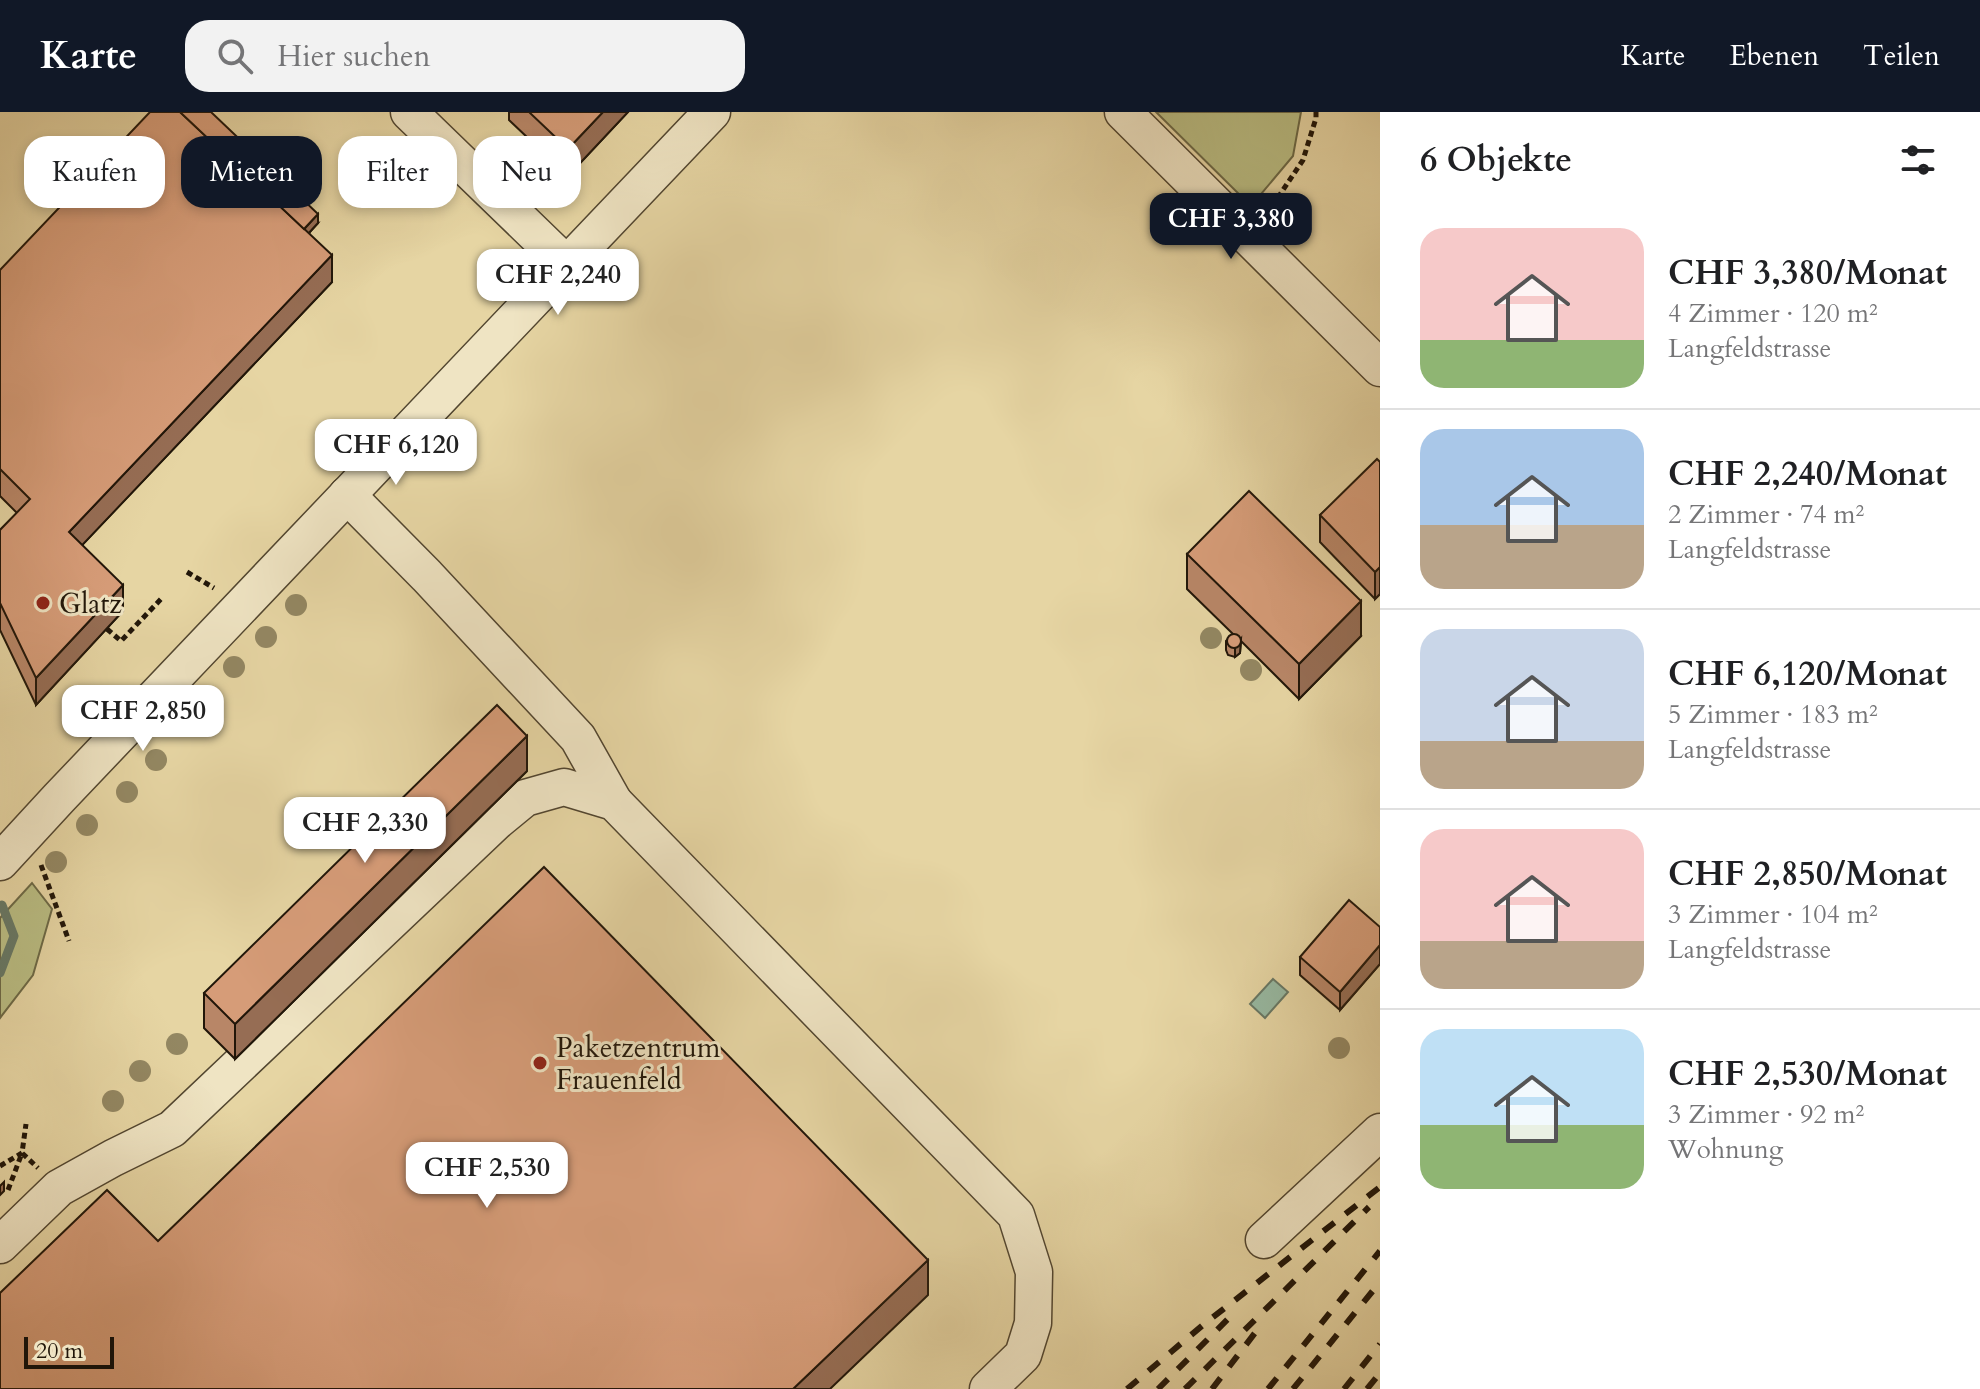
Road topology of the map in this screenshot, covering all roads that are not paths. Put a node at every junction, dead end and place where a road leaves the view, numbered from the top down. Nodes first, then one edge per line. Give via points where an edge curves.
1 (409, 112) edge
2 (712, 112) edge
3 (1123, 112) edge
4 (567, 265) junction
5 (1380, 368) edge
6 (347, 495) junction
7 (614, 802) junction
8 (0, 862) edge
9 (1380, 1132) edge
10 (1264, 1240) dead end
11 (0, 1245) edge
12 (988, 1389) edge

1 - 4 street
2 - 4 street
3 - 5 street
4 - 6 street
6 - 7 street via 578,738
6 - 8 street
7 - 11 street via 564,787 525,798 172,1129 59,1188
7 - 12 street via 1016,1215 1034,1272 1033,1323 1023,1355
9 - 10 street

